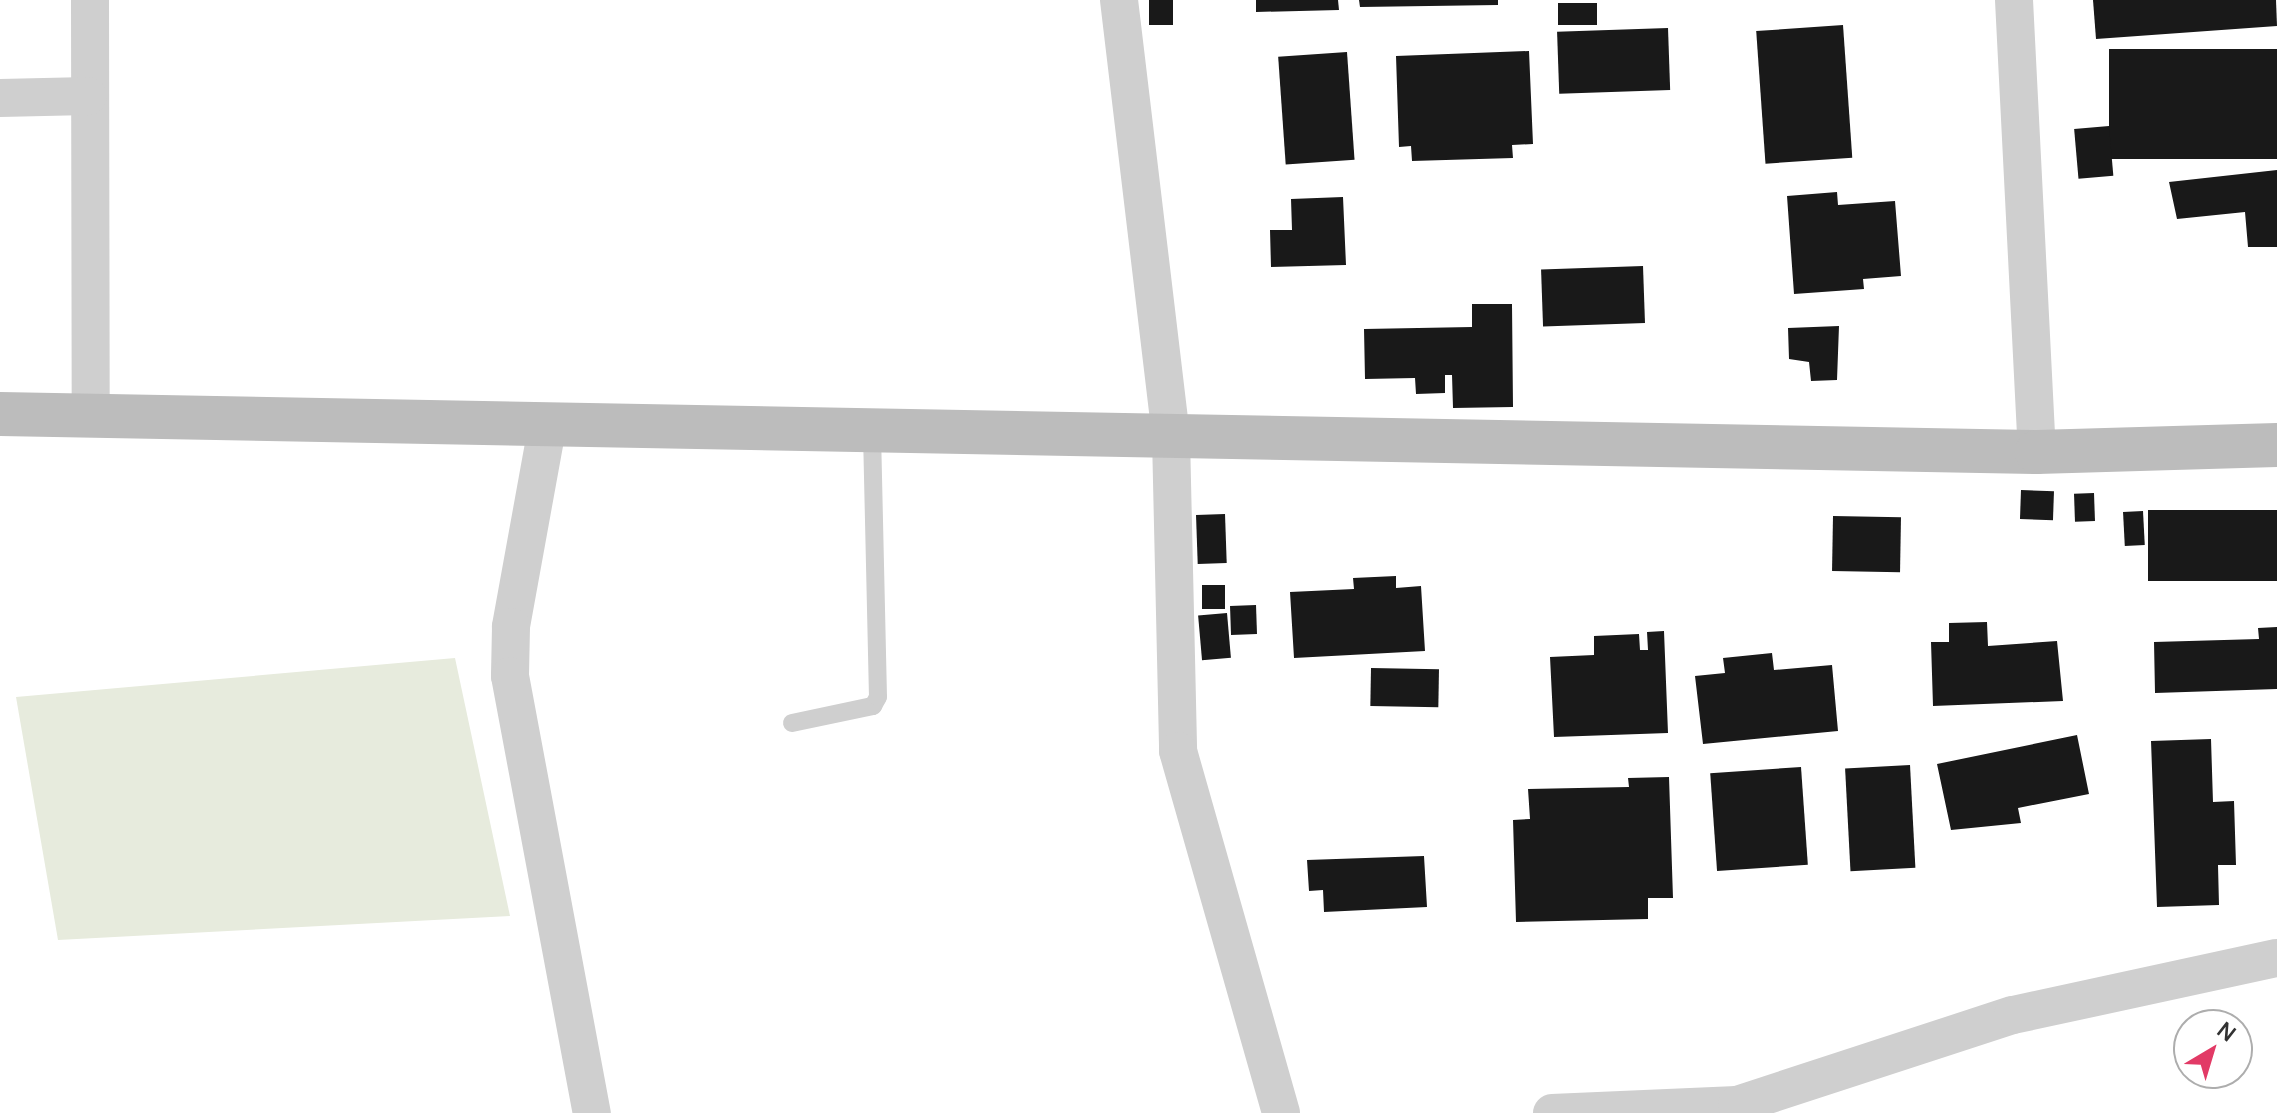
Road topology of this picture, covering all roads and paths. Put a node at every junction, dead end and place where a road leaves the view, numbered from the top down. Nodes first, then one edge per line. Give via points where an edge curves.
1 (90, 0) edge
2 (1119, 0) edge
3 (2014, 0) edge
4 (88, 96) junction
5 (0, 98) edge
6 (0, 414) edge
7 (91, 414) junction
8 (547, 428) junction
9 (872, 435) junction
10 (1171, 437) junction
11 (2277, 445) edge
12 (2037, 452) junction
13 (792, 723) dead end
14 (2277, 958) edge
15 (592, 1113) edge
16 (1281, 1113) edge
17 (1552, 1113) edge

1 - 4 street
2 - 10 street
3 - 12 street
4 - 5 street
4 - 7 street
6 - 7 street
7 - 8 street
8 - 9 street
8 - 15 street via 511,627 510,676
9 - 10 street
9 - 13 lane via 878,697 873,706
10 - 12 street
10 - 16 street via 1178,751
11 - 12 street
14 - 17 street via 2013,1015 1737,1105

